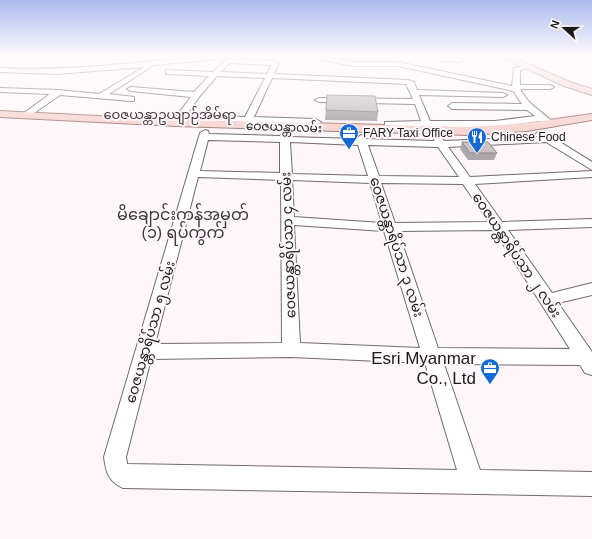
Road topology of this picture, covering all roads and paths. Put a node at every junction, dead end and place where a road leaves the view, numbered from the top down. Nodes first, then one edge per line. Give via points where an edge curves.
1 (125, 81) edge
2 (208, 81) edge
3 (266, 81) edge
4 (276, 81) edge
5 (326, 81) edge
6 (477, 81) edge
7 (517, 81) edge
8 (565, 81) edge
9 (570, 81) edge
10 (50, 84) dead end
11 (550, 87) dead end
12 (592, 88) edge
13 (131, 89) dead end
14 (0, 90) edge
15 (517, 90) junction
16 (35, 91) junction
17 (58, 92) junction
18 (414, 92) junction
19 (443, 92) junction
20 (592, 92) edge
21 (196, 95) junction
22 (101, 96) junction
23 (131, 99) dead end
24 (418, 102) junction
25 (319, 104) junction
26 (383, 106) junction
27 (452, 106) junction
28 (529, 107) junction
29 (0, 114) edge
30 (26, 115) junction
31 (592, 117) edge
32 (94, 119) junction
33 (178, 120) junction
34 (248, 120) junction
35 (547, 121) junction
36 (0, 122) edge
37 (592, 125) edge
38 (83, 127) junction
39 (466, 131) junction
40 (434, 134) junction
41 (204, 135) junction
42 (544, 137) junction
43 (285, 138) junction
44 (361, 140) junction
45 (590, 163) edge
46 (194, 174) junction
47 (592, 174) edge
48 (286, 176) junction
49 (375, 180) junction
50 (466, 180) junction
51 (287, 221) junction
52 (592, 223) edge
53 (498, 225) junction
54 (390, 227) junction
55 (592, 289) edge
56 (547, 300) junction
57 (291, 350) junction
58 (144, 352) junction
59 (433, 356) junction
60 (588, 362) edge
61 (474, 483) junction
62 (592, 484) edge

1 - 22 street
2 - 21 street
3 - 34 street
4 - 25 street
5 - 25 street
6 - 15 street
7 - 15 street
8 - 20 main road
9 - 12 main road
10 - 16 street
11 - 15 street
13 - 21 street
14 - 16 street
15 - 19 street
15 - 28 street
16 - 17 street
17 - 22 street
17 - 30 street
18 - 19 street
18 - 24 street, ဝေဇယန္တာရိပ်သာ ၂ လမ်း
18 - 26 street via 408,82
19 - 27 street
21 - 33 street
22 - 23 street
24 - 26 street
24 - 40 street, ဝေဇယန္တာရိပ်သာ ၂ လမ်း
25 - 26 main road, ဝေဇယန္တာလမ်း
25 - 26 street
25 - 26 street
25 - 33 main road, ဝေဇယန္တာလမ်း
25 - 34 street
26 - 40 main road, ဝေဇယန္တာလမ်း
27 - 28 street
27 - 39 street
28 - 35 street
29 - 30 main road, ဝေဇယန္တာလမ်း
30 - 32 main road, ဝေဇယန္တာလမ်း
31 - 35 main road, ဝေဇယန္တာလမ်း
32 - 33 main road, ဝေဇယန္တာလမ်း
32 - 38 main road
33 - 34 street
35 - 39 main road, ဝေဇယန္တာလမ်း
36 - 38 main road, ဝေဇယန္တာလမ်း
37 - 42 main road, ဝေဇယန္တာလမ်း
38 - 41 main road, ဝေဇယန္တာလမ်း
39 - 40 main road, ဝေဇယန္တာလမ်း
39 - 40 street
39 - 42 main road, ဝေဇယန္တာလမ်း
40 - 42 street
40 - 44 main road, ဝေဇယန္တာလမ်း
40 - 50 street, ဝေဇယန္တာရိပ်သာ ၂ လမ်း
41 - 43 main road, ဝေဇယန္တာလမ်း
41 - 46 street, ဝေဇယန္တာရိပ်သာ ၅ လမ်း
42 - 45 street
43 - 44 main road, ဝေဇယန္တာလမ်း
43 - 48 street, ဝေဇယန္တာရိပ်သာ ၄ လမ်း
44 - 49 street, ဝေဇယန္တာရိပ်သာ ၃ လမ်း
46 - 48 street
46 - 58 street, ဝေဇယန္တာရိပ်သာ ၅ လမ်း
47 - 50 street
48 - 49 street
48 - 51 street, ဝေဇယန္တာရိပ်သာ ၄ လမ်း
49 - 50 street
49 - 54 street, ဝေဇယန္တာရိပ်သာ ၃ လမ်း
50 - 53 street, ဝေဇယန္တာရိပ်သာ ၂ လမ်း
51 - 54 street
51 - 57 street, ဝေဇယန္တာရိပ်သာ ၄ လမ်း
52 - 53 street via 560,226
53 - 54 street
53 - 56 street, ဝေဇယန္တာရိပ်သာ ၂ လမ်း
54 - 59 street, ဝေဇယန္တာရိပ်သာ ၃ လမ်း
55 - 56 street
56 - 60 street, ဝေဇယန္တာရိပ်သာ ၂ လမ်း
57 - 58 street
57 - 59 street
58 - 61 street, ဝေဇယန္တာရိပ်သာ ၅ လမ်း via 115,457 117,470 123,476
59 - 60 street
59 - 61 street, ဝေဇယန္တာရိပ်သာ ၃ လမ်း
61 - 62 street

